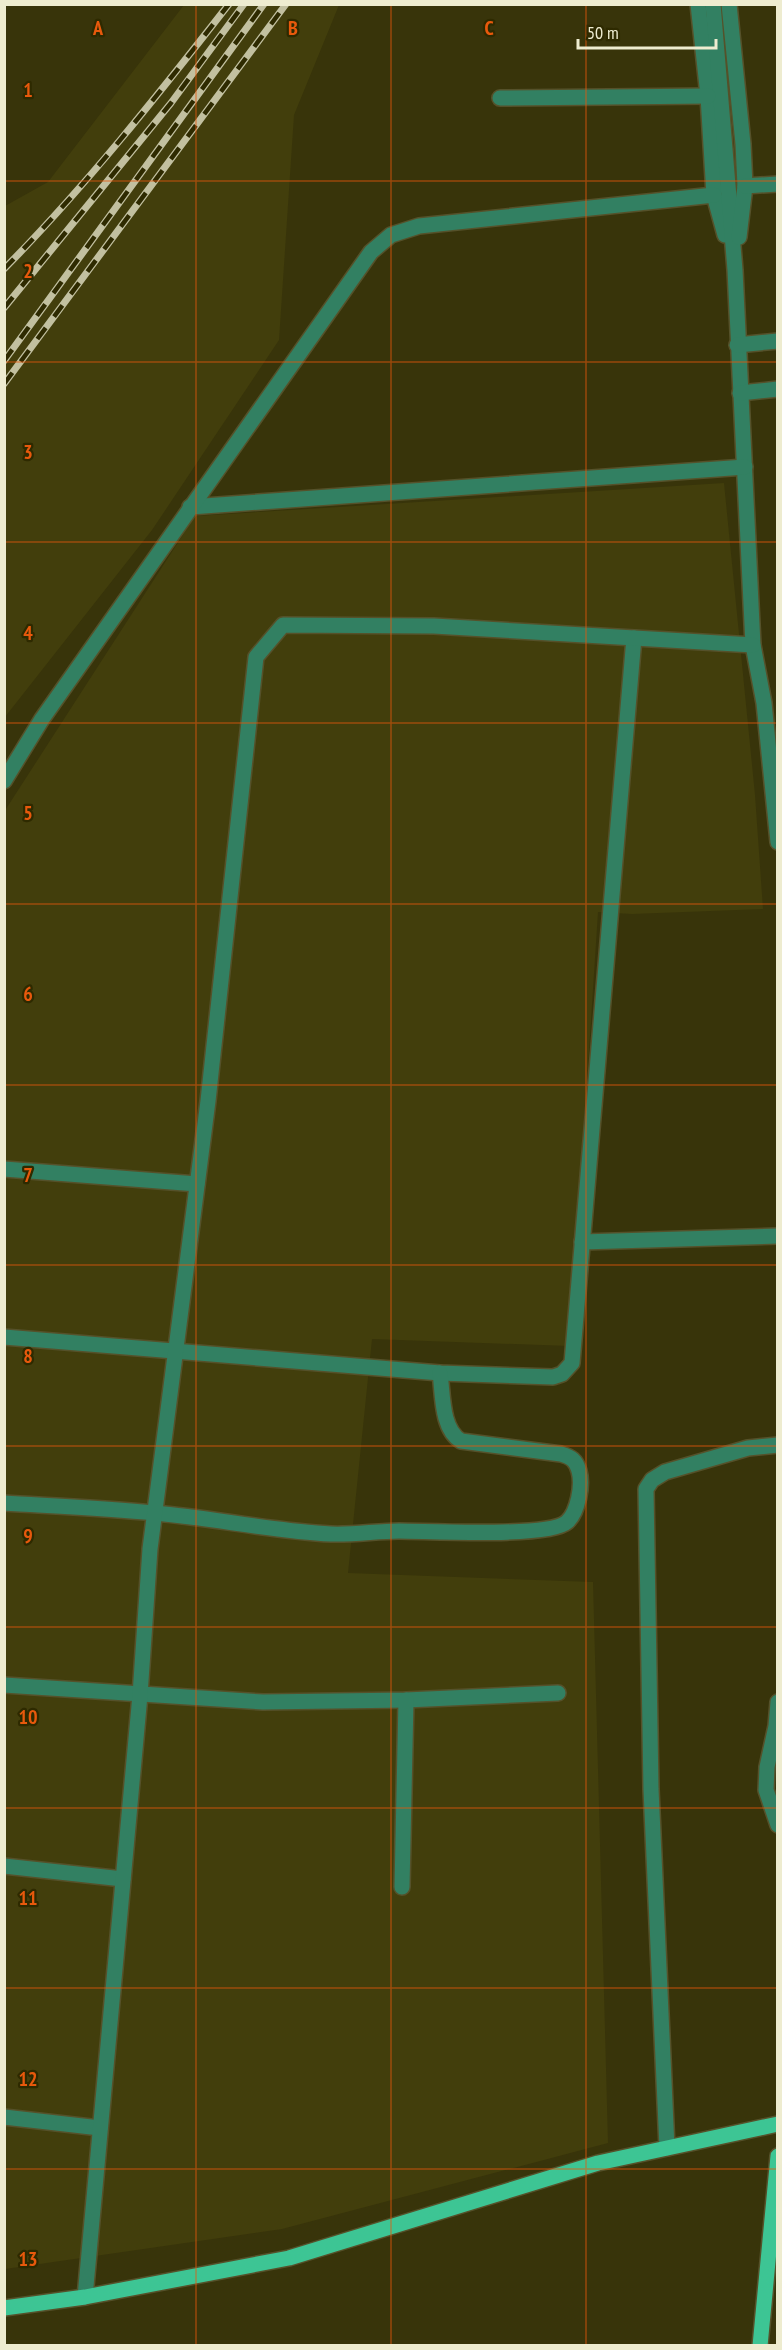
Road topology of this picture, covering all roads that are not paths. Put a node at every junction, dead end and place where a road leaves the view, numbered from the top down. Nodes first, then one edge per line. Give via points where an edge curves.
1 (698, 4) edge
2 (713, 4) edge
3 (729, 4) edge
4 (708, 96) junction
5 (500, 98) dead end
6 (777, 184) edge
7 (745, 186) junction
8 (714, 195) junction
9 (735, 270) junction
10 (777, 340) edge
11 (737, 345) junction
12 (777, 389) edge
13 (740, 393) junction
14 (745, 467) junction
15 (190, 507) junction
16 (634, 638) junction
17 (753, 645) junction
18 (771, 703) edge
19 (4, 781) edge
20 (777, 842) edge
21 (4, 1169) edge
22 (197, 1184) junction
23 (777, 1236) edge
24 (582, 1242) junction
25 (4, 1336) edge
26 (176, 1351) junction
27 (440, 1373) junction
28 (777, 1445) edge
29 (4, 1503) edge
30 (155, 1513) junction
31 (4, 1685) edge
32 (558, 1693) dead end
33 (141, 1695) junction
34 (406, 1700) junction
35 (777, 1702) edge
36 (777, 1825) edge
37 (4, 1866) edge
38 (123, 1879) junction
39 (402, 1887) dead end
40 (4, 2117) edge
41 (777, 2124) edge
42 (100, 2128) junction
43 (667, 2148) junction
44 (777, 2156) edge
45 (85, 2297) junction
46 (4, 2308) edge
47 (760, 2346) edge

1 - 4 street
2 - 9 street
3 - 7 street
4 - 5 street
4 - 8 street
6 - 7 street
7 - 9 street
8 - 9 street
8 - 15 street via 419,226 391,235 371,252
9 - 11 street
10 - 11 street
11 - 13 street
12 - 13 street
13 - 14 street
14 - 15 street
14 - 17 street
15 - 19 street via 42,719
16 - 17 street
16 - 22 street via 434,626 283,625 256,657
16 - 24 street
17 - 18 street
18 - 20 street
21 - 22 street
22 - 26 street
23 - 24 street
24 - 27 street via 572,1363 562,1374 553,1377
25 - 26 street
26 - 27 street
26 - 30 street
27 - 30 street via 448,1428 460,1441 561,1454 578,1464 579,1495 567,1522 555,1528 526,1531 332,1534
28 - 43 street via 748,1448 665,1472 651,1480 646,1490 651,1789
29 - 30 street
30 - 33 street
31 - 33 street
32 - 34 street
33 - 34 street via 263,1702
33 - 38 street
34 - 39 street
35 - 36 street via 766,1790
37 - 38 street
38 - 42 street
40 - 42 street
41 - 43 main road
42 - 45 street
43 - 45 main road via 598,2163 289,2258
44 - 47 main road
45 - 46 main road

